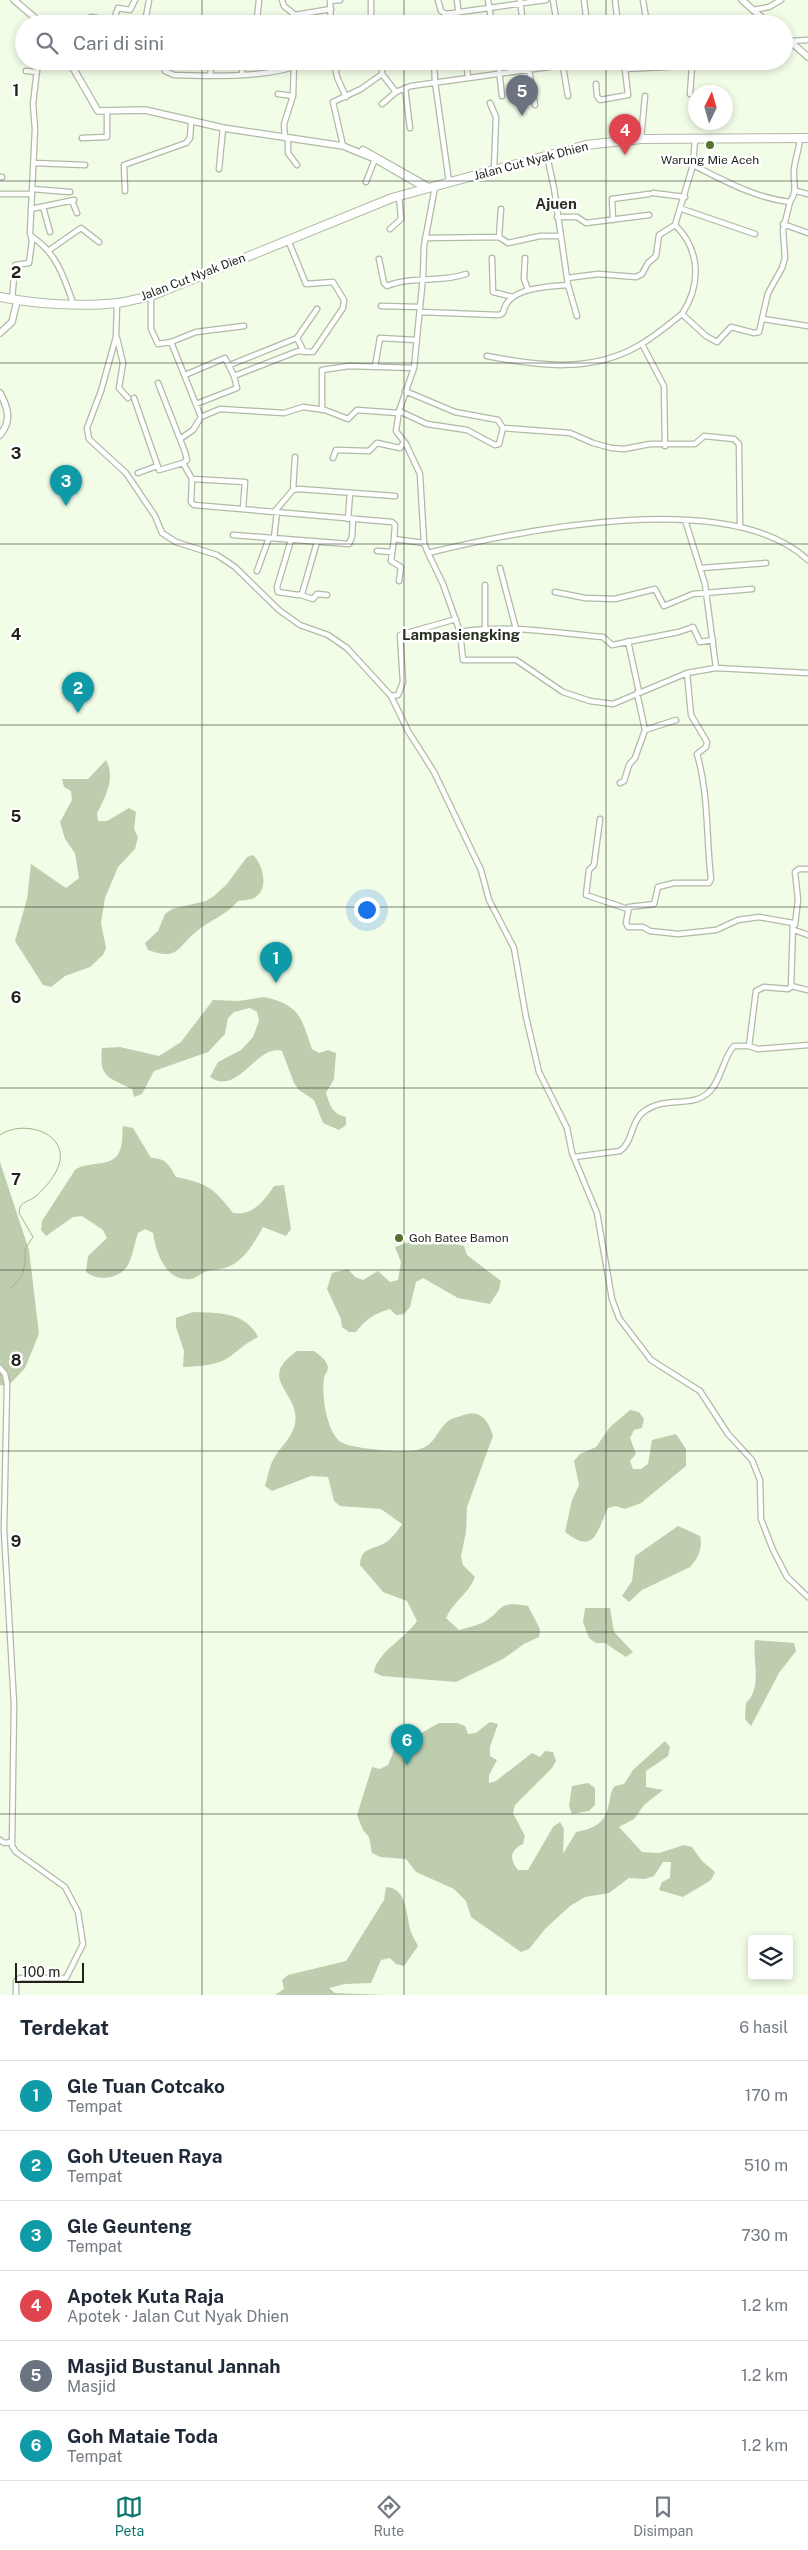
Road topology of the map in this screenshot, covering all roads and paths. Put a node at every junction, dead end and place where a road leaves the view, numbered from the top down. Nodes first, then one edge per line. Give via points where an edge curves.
1 (14, 0) edge
2 (135, 0) edge
3 (149, 0) edge
4 (259, 0) edge
5 (282, 0) edge
6 (340, 0) edge
7 (371, 0) edge
8 (438, 0) edge
9 (457, 0) edge
10 (488, 0) edge
11 (546, 0) edge
12 (553, 0) edge
13 (584, 0) edge
14 (615, 0) edge
15 (643, 0) edge
16 (742, 0) edge
17 (781, 0) edge
18 (330, 1) edge
19 (520, 2) edge
20 (489, 8) junction
21 (331, 9) junction
22 (753, 10) junction
23 (458, 13) junction
24 (32, 15) edge
25 (115, 15) edge
26 (146, 15) edge
27 (257, 15) edge
28 (295, 15) joint
29 (331, 15) edge
30 (371, 15) edge
31 (490, 15) edge
32 (522, 15) edge
33 (556, 15) edge
34 (586, 15) edge
35 (617, 15) edge
36 (646, 15) edge
37 (759, 15) edge
38 (793, 39) edge
39 (808, 40) edge
40 (793, 45) edge
41 (808, 57) edge
42 (74, 70) edge
43 (166, 70) edge
44 (211, 70) edge
45 (242, 70) edge
46 (283, 70) edge
47 (294, 70) edge
48 (336, 70) edge
49 (382, 70) edge
50 (434, 70) edge
51 (467, 70) edge
52 (500, 70) edge
53 (529, 70) joint
54 (564, 70) edge
55 (626, 70) edge
56 (692, 70) edge
57 (26, 71) dead end
58 (37, 72) joint
59 (500, 73) junction
60 (242, 74) junction
61 (382, 74) junction
62 (210, 76) junction
63 (468, 77) junction
64 (435, 82) junction
65 (596, 84) dead end
66 (691, 85) edge
67 (405, 88) junction
68 (396, 92) junction
69 (278, 94) dead end
70 (293, 96) junction
71 (502, 96) dead end
72 (568, 96) dead end
73 (646, 96) dead end
74 (346, 97) junction
75 (490, 103) dead end
76 (382, 104) dead end
77 (535, 105) dead end
78 (107, 112) junction
79 (191, 122) junction
80 (223, 128) junction
81 (410, 128) dead end
82 (82, 138) dead end
83 (287, 138) junction
84 (804, 138) edge
85 (641, 139) junction
86 (694, 139) junction
87 (343, 146) junction
88 (361, 151) junction
89 (547, 156) junction
90 (375, 159) junction
91 (385, 162) junction
92 (34, 163) junction
93 (85, 165) dead end
94 (296, 165) dead end
95 (693, 165) junction
96 (219, 169) dead end
97 (494, 170) junction
98 (366, 182) dead end
99 (449, 182) junction
100 (430, 187) junction
101 (32, 191) junction
102 (796, 191) junction
103 (70, 192) dead end
104 (125, 192) dead end
105 (0, 194) edge
106 (808, 194) edge
107 (399, 196) junction
108 (685, 197) junction
109 (790, 202) junction
110 (43, 207) junction
111 (31, 209) junction
112 (501, 209) dead end
113 (682, 209) junction
114 (78, 213) dead end
115 (649, 215) dead end
116 (557, 217) junction
117 (613, 220) junction
118 (784, 224) junction
119 (675, 225) junction
120 (322, 226) joint
121 (390, 230) dead end
122 (50, 232) dead end
123 (808, 233) edge
124 (755, 234) dead end
125 (560, 236) junction
126 (32, 237) junction
127 (425, 238) junction
128 (499, 238) junction
129 (288, 240) junction
130 (99, 242) dead end
131 (48, 251) junction
132 (492, 258) dead end
133 (525, 258) dead end
134 (379, 259) dead end
135 (466, 274) dead end
136 (567, 278) junction
137 (423, 281) junction
138 (568, 286) junction
139 (528, 290) junction
140 (151, 296) junction
141 (0, 297) edge
142 (513, 297) junction
143 (14, 300) junction
144 (73, 303) junction
145 (117, 303) junction
146 (381, 306) dead end
147 (317, 309) dead end
148 (420, 310) junction
149 (682, 314) junction
150 (577, 316) dead end
151 (763, 319) junction
152 (244, 326) dead end
153 (808, 326) edge
154 (0, 333) edge
155 (116, 337) junction
156 (297, 338) junction
157 (416, 340) junction
158 (172, 342) junction
159 (642, 344) junction
160 (276, 347) junction
161 (304, 352) junction
162 (254, 356) junction
163 (487, 356) dead end
164 (279, 358) junction
165 (230, 365) junction
166 (257, 366) junction
167 (375, 366) junction
168 (414, 368) junction
169 (185, 375) junction
170 (234, 376) junction
171 (158, 383) dead end
172 (405, 391) junction
173 (0, 393) edge
174 (196, 404) junction
175 (322, 410) junction
176 (398, 412) junction
177 (200, 417) junction
178 (503, 428) junction
179 (0, 435) edge
180 (180, 439) junction
181 (404, 442) junction
182 (665, 446) junction
183 (295, 457) dead end
184 (333, 458) dead end
185 (182, 463) junction
186 (157, 466) junction
187 (138, 473) dead end
188 (192, 479) junction
189 (293, 490) junction
190 (350, 493) junction
191 (395, 496) dead end
192 (243, 508) junction
193 (276, 512) junction
194 (351, 519) junction
195 (685, 520) junction
196 (740, 526) junction
197 (233, 535) dead end
198 (271, 538) junction
199 (394, 539) junction
200 (292, 540) junction
201 (317, 542) junction
202 (424, 543) junction
203 (377, 551) dead end
204 (392, 552) junction
205 (428, 553) junction
206 (808, 560) edge
207 (766, 563) dead end
208 (500, 568) dead end
209 (701, 568) junction
210 (257, 571) dead end
211 (399, 581) dead end
212 (485, 585) dead end
213 (752, 589) dead end
214 (555, 592) dead end
215 (706, 593) junction
216 (301, 595) junction
217 (327, 595) dead end
218 (456, 619) junction
219 (486, 628) junction
220 (516, 628) junction
221 (460, 632) junction
222 (713, 640) junction
223 (628, 641) junction
224 (716, 668) junction
225 (687, 673) junction
226 (808, 673) edge
227 (638, 693) junction
228 (392, 696) junction
229 (676, 720) dead end
230 (645, 730) junction
231 (620, 783) dead end
232 (600, 819) dead end
233 (808, 869) edge
234 (628, 910) junction
235 (795, 928) junction
236 (808, 935) edge
237 (791, 986) junction
238 (808, 990) edge
239 (808, 1045) edge
240 (749, 1046) junction
241 (574, 1157) junction
242 (0, 1368) edge
243 (808, 1597) edge
244 (0, 1840) edge
245 (12, 1842) junction
246 (16, 1995) edge

1 - 24 street
2 - 25 street via 130,10 118,8
3 - 26 street
4 - 27 street
5 - 28 street
6 - 18 street
7 - 30 street
8 - 23 street via 442,13
9 - 23 street
10 - 20 street
11 - 19 street
12 - 33 street
13 - 34 street
14 - 35 street
15 - 36 street
16 - 22 street
17 - 22 street via 769,7
18 - 21 street
19 - 20 street
19 - 32 street
20 - 23 street
20 - 31 street
21 - 28 street
21 - 29 street
22 - 37 street
38 - 39 street
40 - 41 street
42 - 78 street via 93,106 98,111
43 - 62 street via 168,74
44 - 62 street
45 - 60 street
46 - 60 street
47 - 70 street
48 - 74 street
49 - 61 street
50 - 64 street
51 - 63 street
52 - 59 street
53 - 59 street
53 - 77 street
54 - 72 street
55 - 65 street via 628,95 600,100
56 - 66 street
57 - 58 street
58 - 92 street via 33,104
59 - 63 street
59 - 71 street
60 - 62 street
61 - 68 street
61 - 74 street
63 - 64 street
64 - 67 street
64 - 99 street
67 - 68 street
67 - 81 street
68 - 76 street
69 - 70 street
70 - 83 street via 284,124
73 - 85 street
74 - 87 street via 333,102
75 - 97 street via 496,118
78 - 79 street via 145,110
78 - 82 street via 107,138
79 - 80 street
79 - 104 street via 190,138 186,144 123,166
80 - 83 street
80 - 96 street
83 - 87 street
83 - 94 street via 288,152
84 - 86 highway, Jalan Cut Nyak Dhien
84 - 102 street via 794,167
85 - 86 highway, Jalan Cut Nyak Dhien
85 - 89 highway, Jalan Cut Nyak Dhien via 586,145
86 - 95 street
87 - 88 street
88 - 90 street
88 - 91 street
89 - 97 highway, Jalan Cut Nyak Dhien
89 - 116 street
90 - 91 street
90 - 98 street
91 - 100 street
92 - 93 street
92 - 101 street
95 - 108 street
95 - 109 street via 768,200
97 - 99 highway, Jalan Cut Nyak Dhien
99 - 100 highway, Jalan Cut Nyak Dhien
100 - 107 highway, Jalan Cut Nyak Dhien
100 - 127 street via 430,223
101 - 103 street
101 - 105 street
101 - 111 street
102 - 106 street
102 - 109 street
107 - 120 highway, Jalan Cut Nyak Dhien
107 - 121 street via 401,218
108 - 113 street
108 - 117 street via 651,193 612,198
109 - 118 street
110 - 111 street
110 - 114 street via 73,200
110 - 122 street
111 - 126 street
112 - 128 street
113 - 119 street
113 - 124 street
115 - 117 street
116 - 117 street via 577,217 586,223
116 - 125 street
118 - 123 street
118 - 151 street via 785,258 768,293
119 - 136 street via 659,236 656,256 636,277 598,274
119 - 149 street via 689,241 695,261 692,295
120 - 129 highway, Jalan Cut Nyak Dien
125 - 128 street via 540,236 508,243
125 - 136 street
126 - 131 street
126 - 143 street via 29,263 15,265
127 - 128 street
127 - 137 street
129 - 140 highway, Jalan Cut Nyak Dien
129 - 161 street via 306,284 333,282 344,300 343,308 313,352
130 - 131 street via 81,228
131 - 144 street via 62,272
132 - 142 street via 492,292
133 - 139 street via 524,279
134 - 137 street via 385,286
135 - 137 street via 445,280
136 - 138 street
137 - 148 street
138 - 139 street
138 - 150 street
139 - 142 street
140 - 145 highway, Jalan Cut Nyak Dien
140 - 158 street via 153,337 158,344
141 - 143 highway, Jalan Cut Nyak Dien
142 - 148 street via 505,305 503,314 499,315
143 - 144 highway, Jalan Cut Nyak Dien
143 - 154 street via 12,322
144 - 145 highway, Jalan Cut Nyak Dien
145 - 155 street
146 - 148 street
147 - 156 street
148 - 157 street
149 - 151 street via 715,342 731,327 759,332
149 - 159 street
151 - 153 street via 790,326
152 - 158 street via 196,332
155 - 186 street via 123,363 119,388 131,398
155 - 228 street via 101,391 86,428 89,439 126,473 155,516 162,533 176,542 216,555 235,567 286,615 347,648
156 - 160 street
156 - 161 street
157 - 167 street via 380,338
157 - 168 street
158 - 169 street
159 - 163 street via 600,362 560,366
159 - 182 street via 664,386
160 - 162 street
160 - 164 street
161 - 164 street
162 - 165 street
162 - 166 street
164 - 166 street
165 - 169 street via 225,358
165 - 170 street
166 - 170 street
167 - 168 street
167 - 175 street via 320,371 324,389
168 - 172 street
169 - 174 street
170 - 174 street via 237,388
171 - 180 street
172 - 176 street
172 - 178 street via 455,412 498,420
173 - 179 street via 9,412
174 - 177 street
175 - 176 street via 348,418 356,410
175 - 177 street via 303,407 284,413 220,409
176 - 178 street via 427,424 467,430 495,445 499,444
176 - 181 street via 396,432
177 - 180 street via 194,430
178 - 182 street via 570,433 611,448 650,444
180 - 185 street via 187,460
181 - 184 street via 400,448 377,443 369,451 336,450
181 - 202 street via 420,474
182 - 196 street via 695,444 704,436 737,441
183 - 189 street
185 - 186 street via 161,471
185 - 188 street
186 - 187 street
188 - 192 street via 192,504
188 - 192 street via 245,482
189 - 190 street
189 - 193 street
190 - 191 street
190 - 194 street
192 - 193 street
193 - 194 street
193 - 198 street
194 - 199 street via 392,522 395,525
194 - 201 street via 349,544
195 - 196 street
195 - 205 street via 573,524 507,534
195 - 209 street
196 - 206 street via 790,547
197 - 198 street
198 - 200 street
198 - 210 street
199 - 202 street
199 - 204 street
200 - 201 street
200 - 216 street via 278,590
201 - 216 street
202 - 205 street
203 - 204 street
204 - 211 street via 392,563 401,567
205 - 218 street
207 - 209 street
208 - 220 street
209 - 215 street
212 - 219 street
213 - 215 street
214 - 215 street via 585,598 615,598 653,589 657,590 664,606 693,594
215 - 222 street
216 - 217 street via 314,598 317,594
218 - 221 street
218 - 228 street via 400,635 403,686 398,695
219 - 220 street
219 - 221 street
220 - 223 street via 603,637 611,644
221 - 227 street via 465,661 516,660 563,692 590,701 618,703
222 - 223 street via 700,642 693,627
222 - 224 street
223 - 227 street
224 - 225 street
224 - 226 street
225 - 227 street
225 - 234 street via 691,715 707,742 697,754 707,796 707,849 711,880 660,886 652,906 632,905
227 - 230 street
228 - 241 street via 411,737 434,772 514,948 539,1072 567,1128
229 - 230 street
230 - 231 street via 636,758
232 - 234 street via 586,895
233 - 235 street via 795,872 798,900
234 - 235 street via 628,927 658,932 678,934 716,930 738,920 759,917 788,921
235 - 236 street
235 - 237 street
237 - 238 street
237 - 240 street via 788,989 759,988
239 - 240 street
240 - 241 street via 732,1048 715,1084 703,1097 659,1103 639,1115 622,1151
241 - 243 street via 597,1212 610,1290 619,1318 651,1360 700,1391 728,1434 752,1460 760,1480 762,1519 773,1550 787,1577
242 - 245 street via 7,1384 4,1530 14,1704
244 - 245 street
245 - 246 street via 14,1850 62,1884 70,1894 79,1917 83,1944 66,1978 20,1978 16,1981

